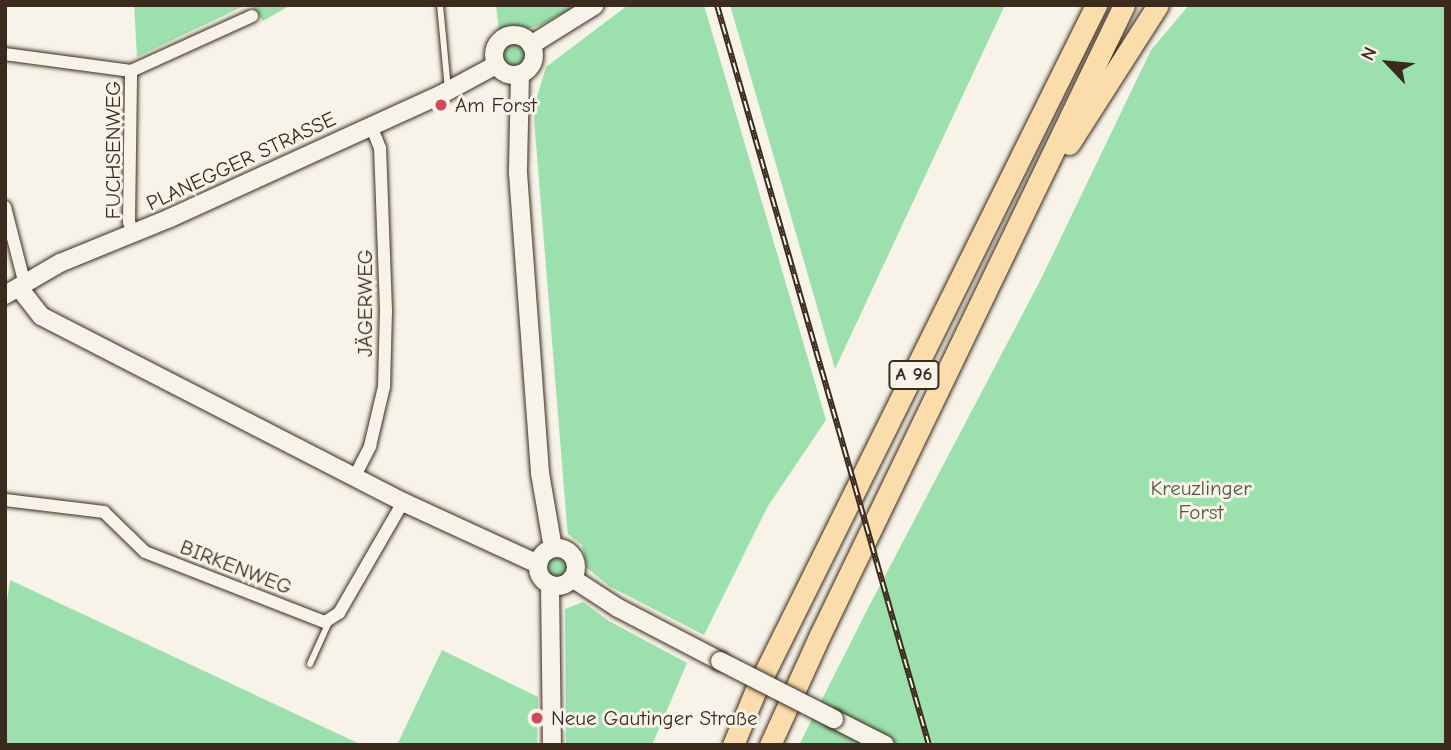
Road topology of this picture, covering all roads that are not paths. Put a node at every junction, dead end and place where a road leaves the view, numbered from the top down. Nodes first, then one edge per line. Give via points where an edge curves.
1 (440, 5) edge
2 (595, 5) edge
3 (1096, 5) edge
4 (1124, 5) edge
5 (1158, 5) edge
6 (252, 16) dead end
7 (531, 45) junction
8 (5, 54) edge
9 (131, 71) junction
10 (508, 71) junction
11 (448, 91) junction
12 (371, 127) junction
13 (1032, 198) junction
14 (5, 207) edge
15 (135, 234) junction
16 (17, 290) edge
17 (355, 476) junction
18 (5, 500) edge
19 (404, 502) junction
20 (553, 548) junction
21 (538, 564) junction
22 (572, 578) junction
23 (550, 585) junction
24 (329, 620) junction
25 (310, 664) dead end
26 (552, 745) edge
27 (733, 745) edge
28 (770, 745) edge
29 (885, 745) edge

1 - 11 lane
2 - 7 street
3 - 27 highway, A 96 via 755,692
4 - 13 highway, A 96
5 - 13 highway
6 - 9 street, FUCHSENWEG
7 - 10 street via 531,64
7 - 10 street via 516,35 503,38 495,48
8 - 9 street
9 - 15 street, FUCHSENWEG via 129,222
10 - 11 street, PLANEGGER STRASSE
10 - 20 street via 517,120 540,473
11 - 12 street, PLANEGGER STRASSE
12 - 15 street, PLANEGGER STRASSE
12 - 17 street, JÄGERWEG via 380,148 384,387 370,446
13 - 28 highway, A 96
14 - 16 street
15 - 16 street, PLANEGGER STRASSE via 60,262
16 - 17 street via 41,316
17 - 19 street
18 - 24 street, BIRKENWEG via 104,512 145,552 318,620
19 - 21 street
19 - 24 street via 339,613
20 - 21 street via 543,553
20 - 22 street via 571,554 576,565
21 - 23 street via 540,576
22 - 23 street via 562,585
22 - 29 street, bridge via 618,608
23 - 26 street
24 - 25 lane

